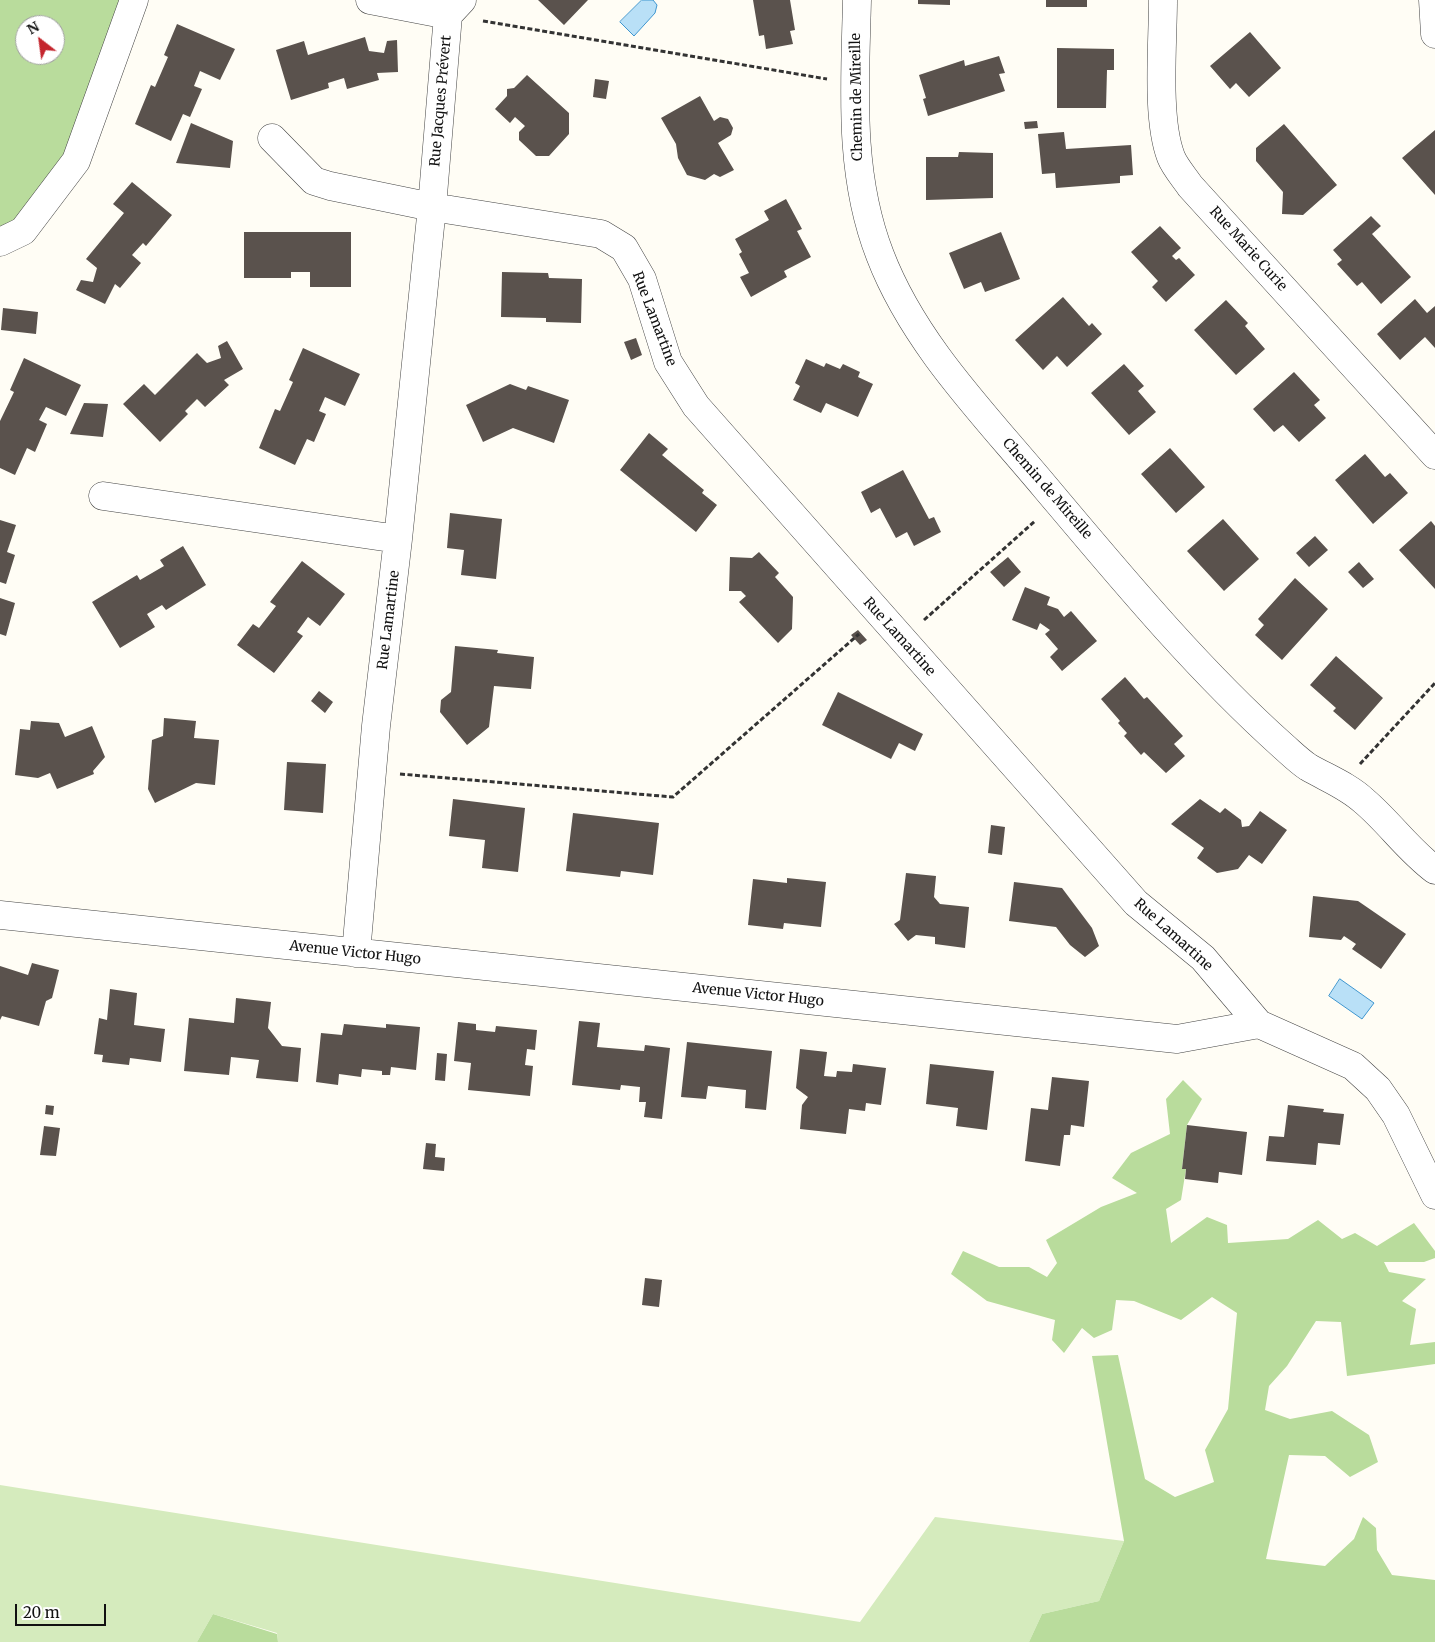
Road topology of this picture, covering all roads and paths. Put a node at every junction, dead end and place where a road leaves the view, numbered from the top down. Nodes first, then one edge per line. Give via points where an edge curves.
1 (134, 0) edge
2 (370, 0) edge
3 (857, 0) edge
4 (1163, 0) edge
5 (1433, 0) edge
6 (455, 7) edge
7 (1435, 34) edge
8 (855, 84) junction
9 (272, 138) dead end
10 (432, 207) junction
11 (0, 242) edge
12 (1435, 455) edge
13 (103, 496) dead end
14 (1021, 534) dead end
15 (398, 540) junction
16 (880, 616) junction
17 (901, 640) junction
18 (1435, 683) edge
19 (372, 772) junction
20 (1346, 788) junction
21 (1435, 870) edge
22 (0, 915) edge
23 (356, 953) junction
24 (1259, 1024) junction
25 (1435, 1196) edge

1 - 11 street via 76,161 23,231
2 - 6 street
3 - 8 street, Chemin de Mireille
4 - 12 street, Rue Marie Curie via 1163,108 1165,136 1172,159 1190,186
5 - 7 street
6 - 8 path
6 - 10 street, Rue Jacques Prévert
8 - 20 street, Chemin de Mireille via 857,164 866,213 880,256 900,299 931,347 1058,501 1228,695 1307,766
9 - 10 street via 314,181
10 - 15 street, Rue Lamartine
10 - 16 street, Rue Lamartine via 601,234 624,248 642,279 668,362 696,406
13 - 15 street
14 - 17 path
15 - 19 street, Rue Lamartine
16 - 17 street, Rue Lamartine
16 - 19 path via 673,797
17 - 24 street, Rue Lamartine via 1136,903 1203,958
18 - 20 path via 1360,763
19 - 23 street, Rue Lamartine
20 - 21 street, Chemin de Mireille via 1374,810
22 - 23 street, Avenue Victor Hugo
23 - 24 street, Avenue Victor Hugo via 1177,1039
24 - 25 street via 1354,1066 1378,1089 1396,1115

